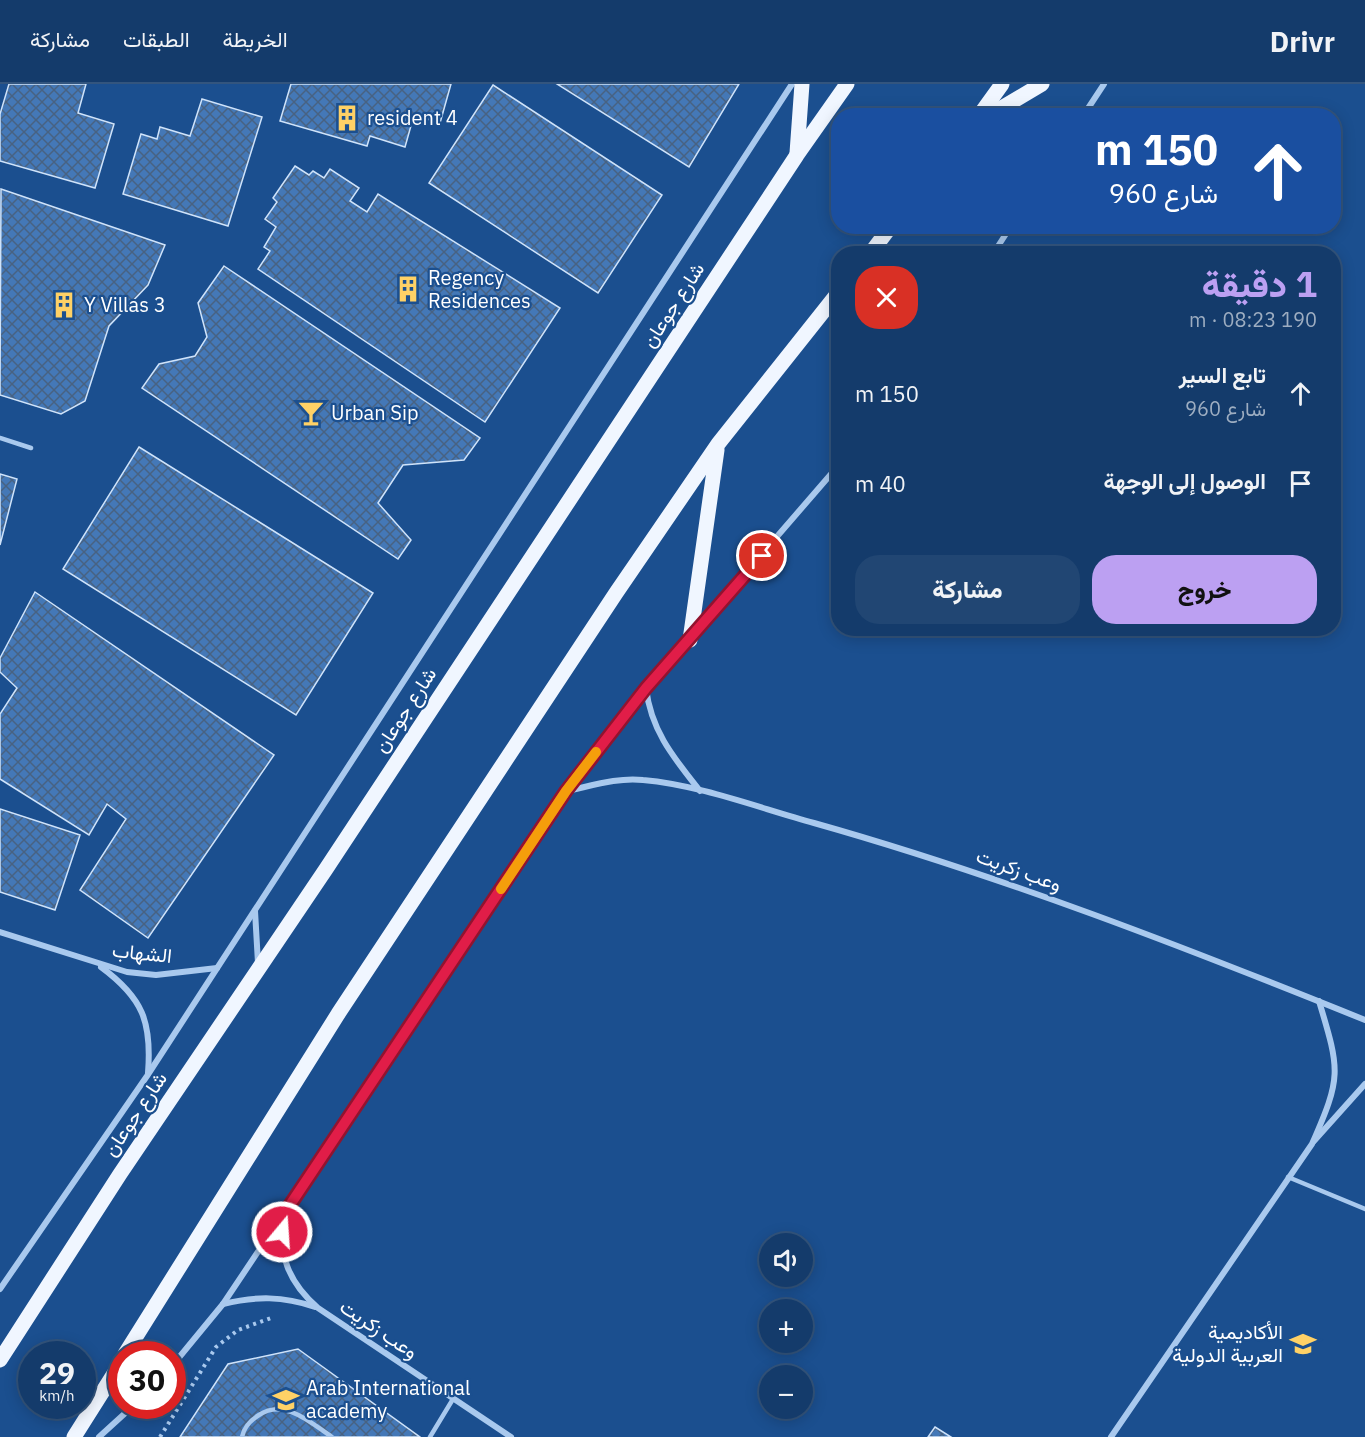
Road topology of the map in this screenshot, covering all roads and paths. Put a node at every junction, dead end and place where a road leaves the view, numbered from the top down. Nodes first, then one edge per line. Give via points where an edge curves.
1 (792, 84) edge
2 (802, 84) edge
3 (847, 84) edge
4 (1002, 84) edge
5 (1042, 84) edge
6 (1104, 84) edge
7 (985, 108) edge
8 (1002, 108) edge
9 (1088, 108) edge
10 (797, 155) junction
11 (831, 301) edge
12 (0, 438) edge
13 (718, 444) junction
14 (31, 448) dead end
15 (831, 474) edge
16 (690, 640) junction
17 (646, 688) junction
18 (566, 791) junction
19 (700, 791) junction
20 (255, 910) junction
21 (0, 932) edge
22 (98, 964) junction
23 (217, 968) junction
24 (259, 969) junction
25 (1319, 1001) junction
26 (1365, 1020) edge
27 (147, 1076) junction
28 (1365, 1084) edge
29 (1312, 1144) junction
30 (1288, 1177) junction
31 (1365, 1209) edge
32 (286, 1211) junction
33 (0, 1288) edge
34 (223, 1304) junction
35 (318, 1308) junction
36 (280, 1314) dead end
37 (133, 1341) edge
38 (186, 1349) edge
39 (0, 1360) edge
40 (108, 1383) edge
41 (453, 1399) junction
42 (119, 1419) edge
43 (74, 1437) edge
44 (99, 1437) edge
45 (160, 1437) edge
46 (242, 1437) edge
47 (332, 1437) edge
48 (430, 1437) edge
49 (511, 1437) edge
50 (1111, 1437) edge

1 - 20 street, شارع جوعان
2 - 10 main road
3 - 10 main road, شارع جوعان
4 - 7 main road
5 - 8 main road
6 - 9 street
10 - 24 main road, شارع جوعان
11 - 13 main road
12 - 14 lane
13 - 16 main road
13 - 37 main road via 338,1014
15 - 16 street
16 - 17 street
17 - 18 street
17 - 19 street via 656,729
18 - 19 street, وعب زكريت via 642,779
18 - 32 street
19 - 25 street, وعب زكريت via 921,853
20 - 23 street, شارع جوعان
20 - 24 street
21 - 22 street, الشهاب
22 - 23 street, الشهاب via 156,975
22 - 27 street, الشهاب via 125,984 142,1012 150,1043
23 - 27 street, شارع جوعان
24 - 39 main road, شارع جوعان
25 - 26 street, وعب زكريت
25 - 29 street via 1333,1049 1336,1081
27 - 33 street, شارع جوعان
28 - 29 street
29 - 30 street
30 - 31 lane
30 - 50 street
32 - 34 street
32 - 35 street, وعب زكريت via 282,1232 286,1265 302,1294
34 - 35 street, وعب زكريت via 271,1297
34 - 38 street
35 - 41 street, وعب زكريت
36 - 45 path via 238,1330 216,1347
40 - 43 main road
41 - 48 lane
41 - 49 street, وعب زكريت
42 - 44 street
46 - 47 lane via 251,1420 264,1411 279,1408 294,1412

